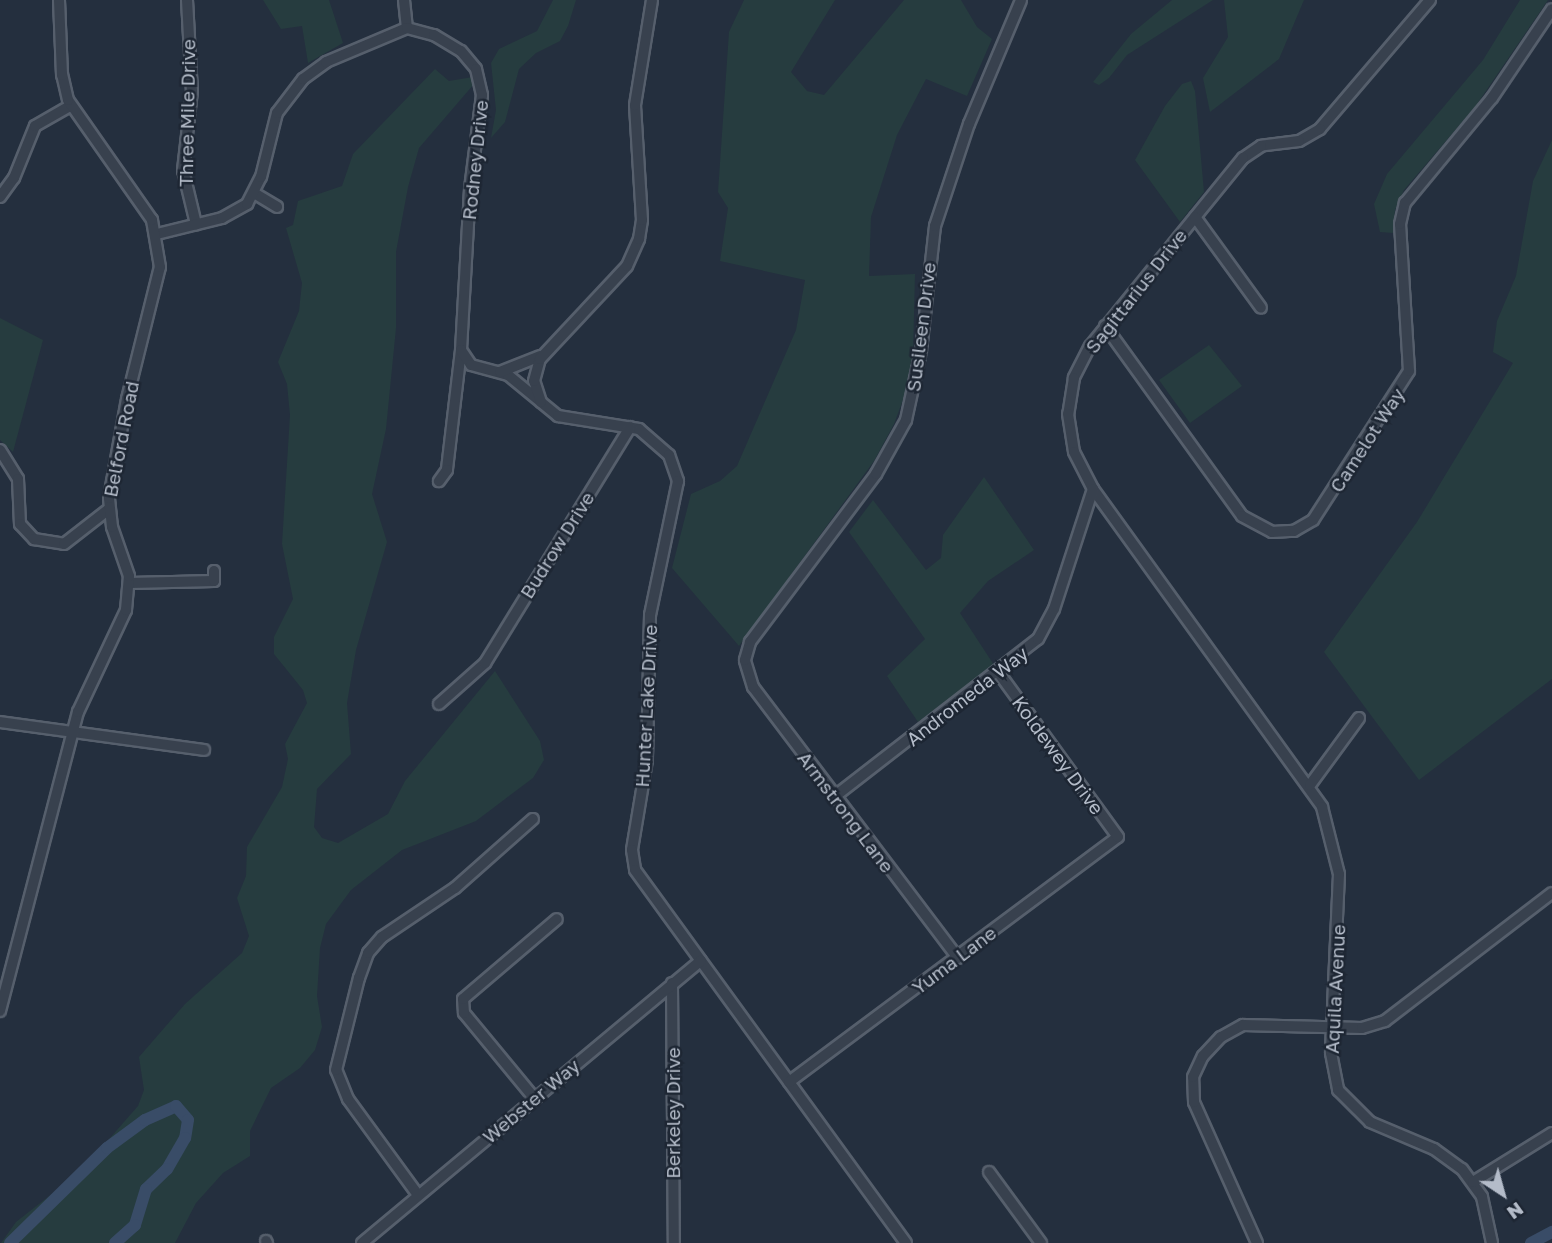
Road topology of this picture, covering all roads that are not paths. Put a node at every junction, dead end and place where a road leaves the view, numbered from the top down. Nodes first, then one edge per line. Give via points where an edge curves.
1 (59, 0) edge
2 (187, 0) edge
3 (404, 0) edge
4 (652, 0) edge
5 (1021, 0) edge
6 (1430, 0) edge
7 (1552, 9) edge
8 (407, 28) junction
9 (70, 106) junction
10 (254, 193) junction
11 (0, 197) edge
12 (276, 207) dead end
13 (1195, 217) junction
14 (196, 224) junction
15 (157, 234) junction
16 (1261, 308) dead end
17 (1105, 326) junction
18 (552, 345) junction
19 (461, 350) junction
20 (497, 372) junction
21 (547, 410) junction
22 (630, 427) junction
23 (0, 450) edge
24 (439, 481) dead end
25 (1093, 489) junction
26 (108, 509) junction
27 (214, 571) dead end
28 (130, 583) junction
29 (745, 660) joint
30 (999, 673) junction
31 (439, 704) dead end
32 (1359, 718) dead end
33 (0, 722) edge
34 (73, 730) junction
35 (204, 750) dead end
36 (1310, 785) junction
37 (834, 797) junction
38 (533, 819) dead end
39 (1118, 837) joint
40 (1552, 893) edge
41 (557, 919) dead end
42 (958, 958) junction
43 (701, 961) junction
44 (672, 983) junction
45 (0, 1011) edge
46 (1332, 1027) junction
47 (789, 1082) junction
48 (535, 1099) junction
49 (1552, 1133) edge
50 (989, 1172) dead end
51 (1473, 1182) junction
52 (418, 1195) junction
53 (362, 1243) edge
54 (674, 1243) edge
55 (906, 1243) edge
56 (1041, 1243) edge
57 (1257, 1243) edge
58 (1493, 1243) edge

1 - 9 street, Belford Road via 62,75
2 - 14 street, Three Mile Drive via 192,91 183,170
3 - 8 street
4 - 18 street via 636,94 642,220 635,253
5 - 29 street, Susileen Drive via 969,124 935,226 921,351 906,420 876,474 750,642
6 - 13 street, Sagittarius Drive via 1320,129 1299,141 1251,151
7 - 17 street, Camelot Way via 1492,98 1405,203 1400,223 1409,371 1313,520 1294,531 1272,532 1242,516
8 - 10 street via 339,55 298,84 277,113
8 - 19 street, Rodney Drive via 450,43 470,60 481,81
9 - 11 street via 35,126 14,178
9 - 15 street, Belford Road via 144,206
10 - 12 street
10 - 14 street via 231,215
13 - 16 street
13 - 17 street, Sagittarius Drive
14 - 15 street
15 - 26 street, Belford Road via 159,278 124,414
17 - 25 street, Sagittarius Drive via 1081,360 1069,405 1074,452
18 - 20 street via 534,361
18 - 21 street via 540,359 534,381
19 - 20 street, Hunter Lake Drive via 471,365
19 - 24 street, Rodney Drive via 447,470
20 - 21 street, Hunter Lake Drive via 518,382
21 - 22 street, Hunter Lake Drive via 572,421
22 - 31 street, Budrow Drive via 485,663
22 - 43 street, Hunter Lake Drive via 661,444 678,481 650,615 647,760 632,850 640,879
23 - 26 street via 18,479 20,524 34,539 64,544
25 - 30 street, Andromeda Way via 1048,624 1027,652
25 - 36 street, Sagittarius Drive
26 - 28 street, Belford Road
27 - 28 street via 214,581
28 - 34 street, Belford Road via 127,610 88,683
29 - 37 street, Armstrong Lane via 753,687
30 - 37 street, Andromeda Way
30 - 39 street, Koldewey Drive
32 - 36 street
33 - 34 street
34 - 35 street
34 - 45 street, Belford Road
36 - 46 street, Aquila Avenue via 1331,829 1339,874
37 - 42 street, Armstrong Lane
38 - 52 street via 454,888 383,937 368,953 359,978 338,1054 339,1079 348,1099
39 - 42 street, Yuma Lane
40 - 46 street via 1385,1021 1362,1028
41 - 48 street via 463,999 464,1013
42 - 47 street, Yuma Lane
43 - 44 street, Webster Way
43 - 47 street, Hunter Lake Drive
44 - 48 street, Webster Way
44 - 54 street, Berkeley Drive
46 - 51 street, Aquila Avenue via 1333,1075 1346,1102 1370,1122 1449,1158
46 - 57 street via 1243,1026 1221,1037 1197,1066 1194,1102
47 - 55 street, Hunter Lake Drive
48 - 52 street, Webster Way
49 - 51 street
50 - 56 street
51 - 58 street, Aquila Avenue via 1487,1213
52 - 53 street, Webster Way

